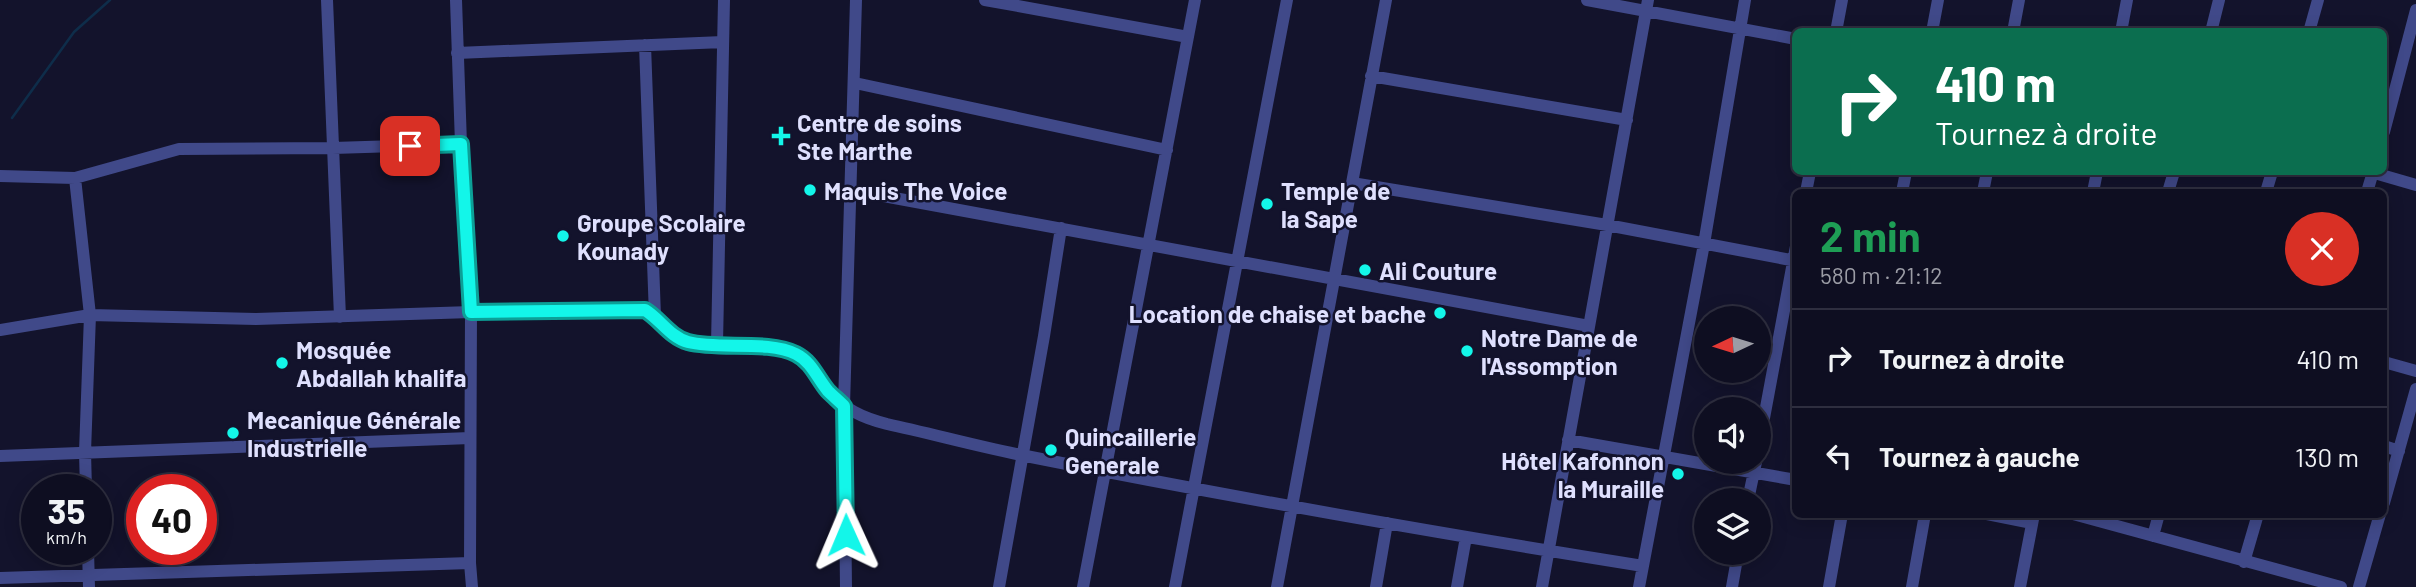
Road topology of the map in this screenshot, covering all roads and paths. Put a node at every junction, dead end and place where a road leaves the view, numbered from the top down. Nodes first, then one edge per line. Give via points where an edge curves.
1 (327, 0) edge
2 (456, 0) edge
3 (724, 0) edge
4 (856, 0) edge
5 (985, 0) edge
6 (1195, 0) edge
7 (1287, 0) edge
8 (1386, 0) edge
9 (1587, 0) edge
10 (1745, 0) edge
11 (1842, 0) edge
12 (1938, 0) edge
13 (2019, 0) edge
14 (2127, 0) edge
15 (2219, 0) edge
16 (2318, 0) edge
17 (1647, 6) edge
18 (2416, 10) edge
19 (1837, 28) edge
20 (1933, 28) edge
21 (2014, 28) edge
22 (2122, 28) edge
23 (2212, 28) edge
24 (2310, 28) edge
25 (1740, 30) junction
26 (2414, 30) edge
27 (1188, 37) junction
28 (1792, 38) edge
29 (723, 42) junction
30 (645, 45) junction
31 (457, 53) junction
32 (1371, 76) junction
33 (855, 83) junction
34 (1627, 120) junction
35 (2387, 122) edge
36 (461, 144) junction
37 (333, 148) junction
38 (1167, 150) junction
39 (2382, 175) edge
40 (0, 176) edge
41 (75, 178) junction
42 (1352, 183) junction
43 (2416, 185) edge
44 (850, 190) junction
45 (1607, 225) junction
46 (1061, 228) junction
47 (1149, 244) junction
48 (1704, 244) junction
49 (1238, 260) junction
50 (1792, 261) edge
51 (1792, 272) edge
52 (1333, 278) junction
53 (471, 312) junction
54 (90, 315) junction
55 (655, 316) junction
56 (340, 317) junction
57 (1589, 326) junction
58 (0, 330) edge
59 (717, 344) junction
60 (2387, 363) edge
61 (2416, 372) edge
62 (2416, 389) edge
63 (1768, 397) edge
64 (844, 406) junction
65 (470, 438) junction
66 (1568, 440) junction
67 (2387, 447) edge
68 (2399, 451) junction
69 (85, 452) junction
70 (1023, 455) junction
71 (0, 456) edge
72 (1664, 457) junction
73 (1694, 460) edge
74 (1106, 471) junction
75 (1771, 472) edge
76 (86, 474) edge
77 (1792, 479) edge
78 (1194, 487) junction
79 (2387, 493) edge
80 (1292, 505) junction
81 (1841, 518) edge
82 (1924, 518) edge
83 (2088, 518) edge
84 (2158, 518) edge
85 (2257, 518) edge
86 (2379, 518) edge
87 (2033, 519) edge
88 (1387, 523) junction
89 (2153, 536) junction
90 (1466, 537) junction
91 (1548, 551) junction
92 (2244, 562) junction
93 (470, 563) junction
94 (1736, 565) edge
95 (1643, 566) junction
96 (0, 578) edge
97 (89, 581) edge
98 (472, 587) edge
99 (846, 587) edge
100 (999, 587) edge
101 (1083, 587) edge
102 (1175, 587) edge
103 (1277, 587) edge
104 (1376, 587) edge
105 (1457, 587) edge
106 (1542, 587) edge
107 (1639, 587) edge
108 (1732, 587) edge
109 (1829, 587) edge
110 (1912, 587) edge
111 (2020, 587) edge
112 (2341, 587) edge
113 (2359, 587) edge

1 - 37 street
2 - 31 street
3 - 29 street
4 - 33 street
5 - 27 street
6 - 27 street
7 - 49 street
8 - 32 street
9 - 17 street
10 - 25 street
11 - 19 street
12 - 20 street
13 - 21 street
14 - 22 street
15 - 23 street
16 - 24 street
17 - 25 street
17 - 34 street
18 - 26 street
25 - 28 street
25 - 48 street
26 - 35 street
27 - 38 street
29 - 30 street
29 - 59 street
30 - 31 street
30 - 55 street
31 - 36 street
32 - 34 street
32 - 42 street
33 - 38 street
33 - 44 street
34 - 45 street
36 - 37 street
36 - 53 street
37 - 41 street via 179,149
37 - 56 street
38 - 47 street
39 - 43 street
40 - 41 street
41 - 54 street
42 - 45 street
42 - 52 street
44 - 46 street
44 - 64 street
45 - 48 street
45 - 57 street
46 - 47 street
46 - 70 street
47 - 49 street
47 - 74 street
48 - 50 street
48 - 72 street
49 - 52 street
49 - 78 street
51 - 63 street
52 - 57 street
52 - 80 street
53 - 55 street via 645,310
53 - 56 street
53 - 65 street
54 - 56 street
54 - 58 street
54 - 69 street
55 - 59 street via 673,335 688,342
57 - 66 street
59 - 64 street via 797,354
60 - 61 street
62 - 68 street
64 - 70 street via 864,418
64 - 99 street
65 - 69 street
65 - 93 street
66 - 72 street
66 - 91 street
67 - 68 street
68 - 79 street
69 - 71 street
69 - 76 street
70 - 74 street
70 - 100 street
72 - 73 street
72 - 95 street
74 - 78 street
74 - 101 street
75 - 77 street
78 - 80 street
78 - 102 street
80 - 88 street
80 - 103 street
81 - 109 street
82 - 110 street
83 - 89 street
84 - 89 street
85 - 92 street
86 - 113 street
87 - 111 street
88 - 90 street
88 - 104 street
89 - 92 street
90 - 91 street
90 - 105 street
91 - 95 street
91 - 106 street
92 - 112 street
93 - 97 street
93 - 98 street
94 - 108 street
95 - 107 street
96 - 97 street

